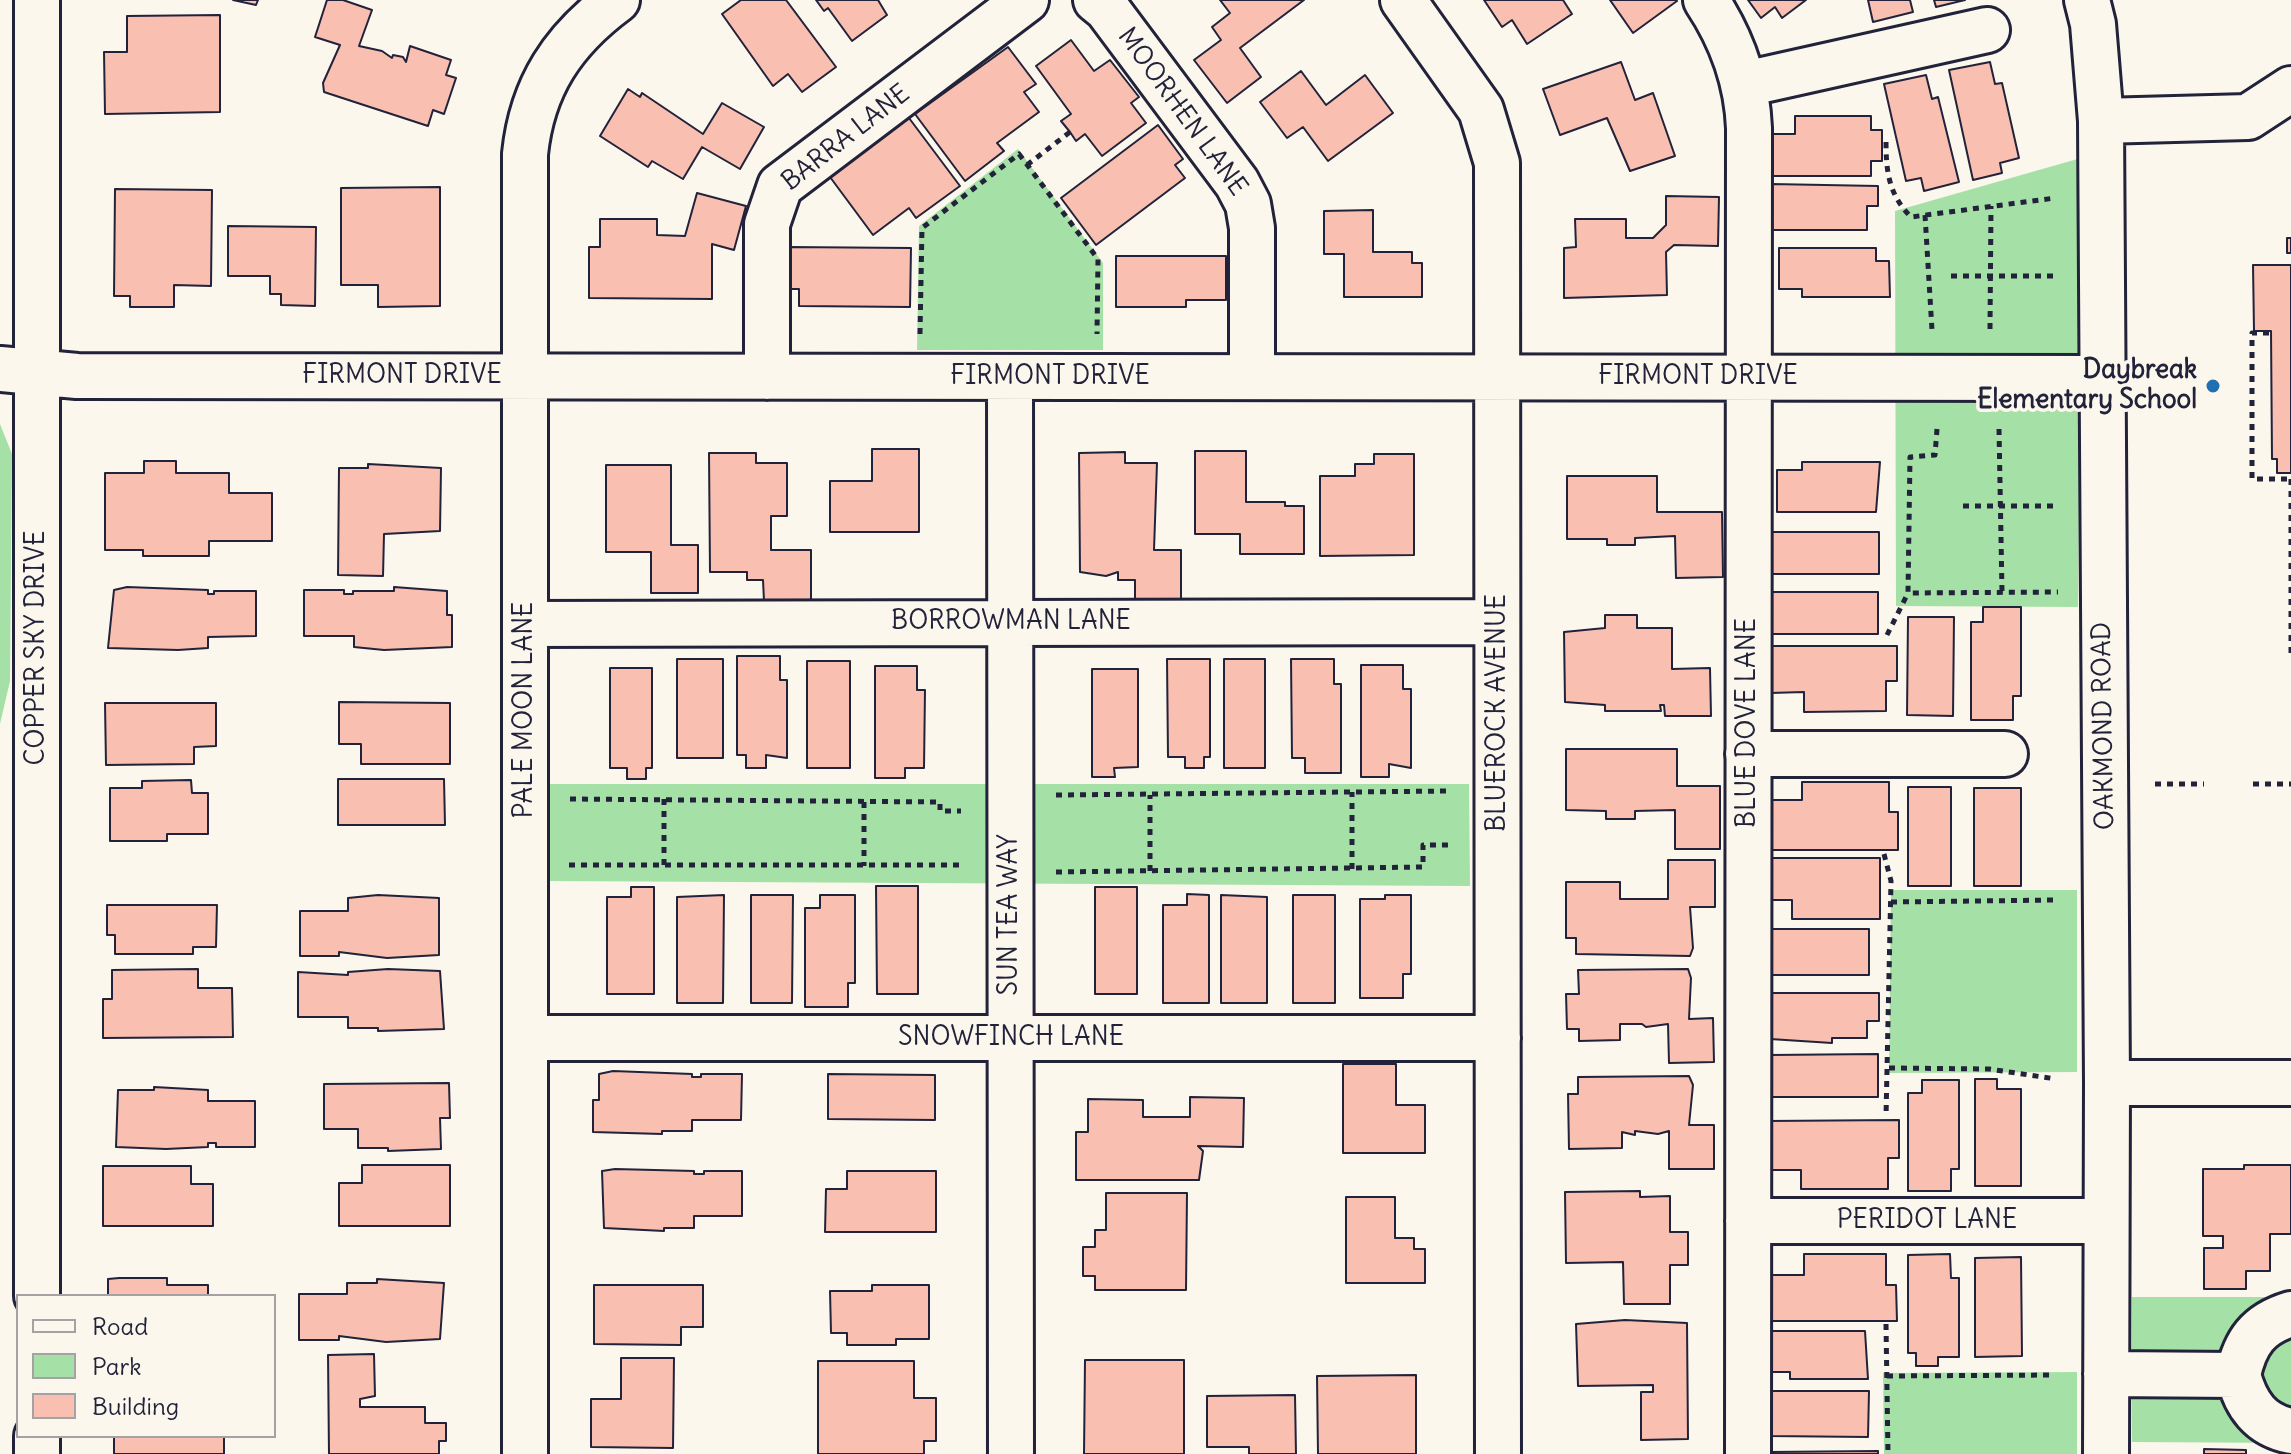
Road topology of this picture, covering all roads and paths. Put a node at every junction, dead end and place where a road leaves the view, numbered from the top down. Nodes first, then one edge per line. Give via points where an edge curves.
1 (37, 0) edge
2 (617, 0) edge
3 (1026, 0) edge
4 (1096, 0) edge
5 (1403, 0) edge
6 (1706, 0) edge
7 (2087, 0) edge
8 (1987, 30) dead end
9 (1745, 84) junction
10 (2291, 89) edge
11 (2101, 121) junction
12 (1070, 132) dead end
13 (1886, 142) dead end
14 (1027, 165) junction
15 (2055, 198) dead end
16 (1991, 206) junction
17 (1925, 215) junction
18 (1951, 276) dead end
19 (1991, 276) junction
20 (2055, 276) dead end
21 (1990, 329) dead end
22 (1932, 330) dead end
23 (2269, 333) dead end
24 (920, 340) dead end
25 (1097, 340) dead end
26 (18, 372) edge
27 (525, 376) junction
28 (767, 377) junction
29 (1010, 377) junction
30 (1252, 377) junction
31 (1498, 377) junction
32 (1748, 377) junction
33 (2101, 378) junction
34 (1937, 429) dead end
35 (1999, 429) dead end
36 (2291, 479) edge
37 (1963, 506) dead end
38 (2001, 506) junction
39 (2058, 506) dead end
40 (2058, 592) dead end
41 (1908, 593) junction
42 (2002, 593) junction
43 (1010, 622) junction
44 (1497, 622) junction
45 (525, 624) junction
46 (1887, 635) dead end
47 (2291, 655) edge
48 (1748, 754) junction
49 (2005, 754) dead end
50 (18, 764) edge
51 (2155, 784) dead end
52 (2204, 784) dead end
53 (2253, 784) dead end
54 (2291, 784) edge
55 (1448, 791) dead end
56 (1352, 792) junction
57 (1056, 795) dead end
58 (1150, 795) junction
59 (570, 799) dead end
60 (664, 799) junction
61 (864, 802) junction
62 (961, 811) dead end
63 (1448, 845) dead end
64 (1884, 854) dead end
65 (569, 865) dead end
66 (664, 865) junction
67 (960, 865) dead end
68 (864, 866) junction
69 (1352, 869) junction
70 (1150, 871) junction
71 (1056, 872) dead end
72 (2057, 900) dead end
73 (1891, 902) junction
74 (525, 1038) junction
75 (1010, 1038) junction
76 (1498, 1038) junction
77 (1889, 1068) junction
78 (2056, 1079) dead end
79 (2107, 1083) junction
80 (2291, 1083) edge
81 (1886, 1117) dead end
82 (1748, 1221) junction
83 (2105, 1221) junction
84 (37, 1294) edge
85 (2291, 1314) edge
86 (1886, 1324) dead end
87 (2106, 1374) junction
88 (2055, 1375) dead end
89 (2238, 1375) junction
90 (1887, 1376) junction
91 (2291, 1431) edge
92 (525, 1454) edge
93 (1011, 1454) edge
94 (1498, 1454) edge
95 (1748, 1454) edge
96 (1888, 1454) edge
97 (2106, 1454) edge

1 - 26 street, COPPER SKY DRIVE
2 - 27 street, PALE MOON LANE via 588,22 555,60 527,130
3 - 28 street, BARRA LANE via 780,186 767,224
4 - 30 street, MOORHEN LANE via 1248,204
5 - 31 street, BLUEROCK AVENUE via 1467,86 1491,136 1499,191
6 - 9 street, BLUE DOVE LANE
7 - 11 street, OAKMOND ROAD
8 - 9 street
9 - 32 street, BLUE DOVE LANE
10 - 11 street via 2248,117
11 - 33 street, OAKMOND ROAD
12 - 14 path
13 - 17 path via 1890,186 1899,205 1911,217
14 - 24 path via 1019,154 922,228
14 - 25 path via 1098,259
15 - 16 path
16 - 17 path
16 - 19 path
17 - 22 path
18 - 19 path
19 - 20 path
19 - 21 path
23 - 36 path via 2252,333 2252,479
26 - 27 street, FIRMONT DRIVE
26 - 50 street, COPPER SKY DRIVE
27 - 28 street, FIRMONT DRIVE
27 - 45 street, PALE MOON LANE
28 - 29 street, FIRMONT DRIVE
29 - 30 street, FIRMONT DRIVE
29 - 43 street, SUN TEA WAY
30 - 31 street, FIRMONT DRIVE
31 - 32 street, FIRMONT DRIVE
31 - 44 street, BLUEROCK AVENUE
32 - 33 street, FIRMONT DRIVE
32 - 48 street, BLUE DOVE LANE
33 - 79 street, OAKMOND ROAD
34 - 41 path via 1935,455 1910,457
35 - 38 path
36 - 47 path
37 - 38 path
38 - 39 path
38 - 42 path
40 - 42 path
41 - 42 path
41 - 46 path
43 - 44 street, BORROWMAN LANE
43 - 45 street, BORROWMAN LANE
43 - 75 street, SUN TEA WAY
44 - 76 street, BLUEROCK AVENUE
45 - 74 street, PALE MOON LANE
48 - 49 street
48 - 82 street, BLUE DOVE LANE
50 - 84 street, COPPER SKY DRIVE
51 - 52 path
53 - 54 path
55 - 56 path
56 - 58 path
56 - 69 path
57 - 58 path
58 - 70 path
59 - 60 path
60 - 61 path
60 - 66 path
61 - 62 path via 940,802 940,811
61 - 68 path
63 - 69 path via 1423,845 1423,867
64 - 73 path
65 - 66 path
66 - 68 path
67 - 68 path
69 - 70 path
70 - 71 path
72 - 73 path
73 - 77 path
74 - 75 street, SNOWFINCH LANE
74 - 92 street, PALE MOON LANE
75 - 76 street, SNOWFINCH LANE
75 - 93 street, SUN TEA WAY
76 - 94 street, BLUEROCK AVENUE
77 - 78 path via 1989,1069
77 - 81 path
79 - 80 street
79 - 83 street, OAKMOND ROAD
82 - 83 street, PERIDOT LANE
82 - 95 street, BLUE DOVE LANE
83 - 87 street, OAKMOND ROAD
85 - 89 street via 2255,1333
86 - 90 path
87 - 89 street
87 - 97 street, OAKMOND ROAD
88 - 90 path
89 - 91 street via 2243,1394 2265,1423
90 - 96 path

